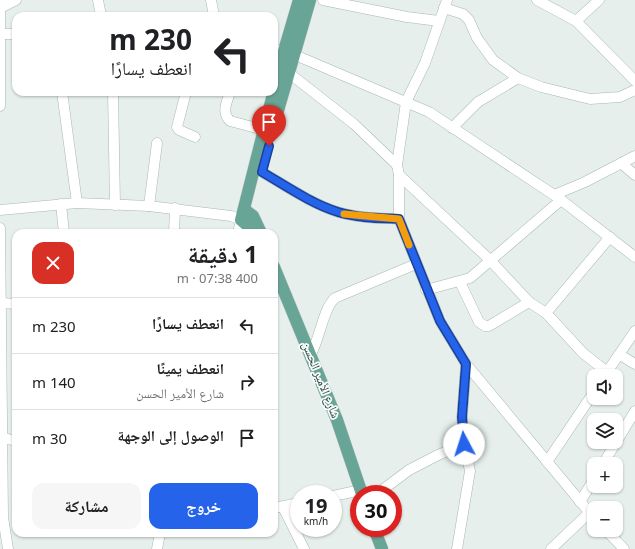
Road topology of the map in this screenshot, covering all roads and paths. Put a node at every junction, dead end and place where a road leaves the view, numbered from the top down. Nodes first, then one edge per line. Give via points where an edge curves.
1 (16, 0) edge
2 (98, 0) edge
3 (210, 0) edge
4 (299, 0) edge
5 (310, 0) edge
6 (323, 0) edge
7 (537, 0) edge
8 (599, 0) edge
9 (0, 1) edge
10 (445, 4) edge
11 (0, 8) edge
12 (100, 12) edge
13 (213, 12) edge
14 (440, 21) junction
15 (576, 21) junction
16 (0, 34) edge
17 (12, 34) edge
18 (284, 52) edge
19 (289, 73) junction
20 (278, 75) edge
21 (518, 78) junction
22 (635, 81) edge
23 (635, 90) edge
24 (63, 96) edge
25 (113, 96) edge
26 (185, 96) edge
27 (229, 96) edge
28 (273, 96) edge
29 (406, 102) junction
30 (0, 106) edge
31 (452, 128) junction
32 (264, 130) junction
33 (196, 137) dead end
34 (157, 143) dead end
35 (635, 156) edge
36 (621, 163) junction
37 (397, 165) junction
38 (262, 172) junction
39 (399, 175) junction
40 (635, 175) edge
41 (557, 197) junction
42 (77, 203) junction
43 (61, 204) junction
44 (115, 205) junction
45 (149, 206) junction
46 (175, 208) junction
47 (0, 210) edge
48 (243, 219) edge
49 (399, 219) junction
50 (0, 228) edge
51 (64, 229) edge
52 (174, 229) edge
53 (239, 229) edge
54 (252, 229) edge
55 (259, 229) edge
56 (610, 237) junction
57 (635, 257) edge
58 (490, 260) junction
59 (416, 264) junction
60 (278, 276) edge
61 (460, 282) junction
62 (426, 290) junction
63 (528, 302) junction
64 (2, 303) junction
65 (12, 304) edge
66 (546, 312) junction
67 (635, 331) edge
68 (311, 354) junction
69 (620, 355) junction
70 (466, 364) junction
71 (635, 364) edge
72 (601, 369) edge
73 (610, 369) edge
74 (587, 402) edge
75 (635, 411) edge
76 (1, 438) edge
77 (12, 440) edge
78 (464, 444) junction
79 (1, 453) edge
80 (607, 457) edge
81 (547, 462) junction
82 (360, 485) edge
83 (389, 485) edge
84 (587, 490) edge
85 (580, 502) junction
86 (290, 506) edge
87 (278, 508) edge
88 (587, 511) edge
89 (2, 519) edge
90 (587, 519) edge
91 (160, 537) edge
92 (377, 537) edge
93 (613, 537) edge
94 (8, 549) edge
95 (158, 549) edge
96 (304, 549) edge
97 (382, 549) edge
98 (457, 549) edge
99 (551, 549) edge
100 (624, 549) edge

1 - 11 street
2 - 12 street
3 - 13 street
4 - 18 main road
5 - 18 main road
6 - 14 street
7 - 15 street
8 - 15 street
9 - 11 street
10 - 14 street
10 - 21 street via 469,20 477,38 493,60
11 - 16 street
14 - 29 street via 425,64
15 - 22 street
16 - 17 street
16 - 30 street
18 - 19 main road
18 - 20 main road
18 - 29 street
19 - 37 street via 354,124
19 - 38 main road
21 - 23 street via 541,87 590,99 620,97
21 - 31 street via 478,102
24 - 42 street
25 - 44 street
26 - 33 street via 177,126 179,130
27 - 32 street via 224,112 230,121
28 - 32 main road
29 - 31 street via 429,112
29 - 37 street
31 - 41 street
32 - 48 main road
34 - 45 street
35 - 36 street
36 - 40 street
36 - 41 street
37 - 39 street
38 - 48 main road
38 - 49 street via 339,213
39 - 49 street
39 - 58 street
41 - 56 street
41 - 58 street
42 - 43 street
42 - 44 street
43 - 47 street
43 - 51 street
44 - 45 street
45 - 46 street
46 - 48 street
46 - 52 street
48 - 53 street
48 - 54 main road
48 - 55 main road via 256,221
49 - 59 street
50 - 64 street
56 - 57 street
56 - 66 street
58 - 61 street via 470,278
58 - 63 street
59 - 62 street
59 - 68 street via 334,298 328,305 317,343
60 - 68 main road, شارع الأمير الحسن
61 - 62 street
61 - 63 street via 479,322 485,326
62 - 70 street via 440,321
63 - 66 street
64 - 65 street
64 - 76 street
66 - 72 street
67 - 69 street
68 - 82 main road, شارع الأمير الحسن
69 - 71 street
69 - 73 street
70 - 78 street via 462,417
70 - 81 street
74 - 81 street
75 - 80 street
76 - 77 street
76 - 79 street
78 - 83 street via 409,470
78 - 98 street via 470,471
79 - 89 street
81 - 85 street
84 - 85 street
85 - 88 street
86 - 87 street
87 - 96 street
89 - 94 street
90 - 99 street
91 - 95 street
92 - 97 main road
93 - 100 street

